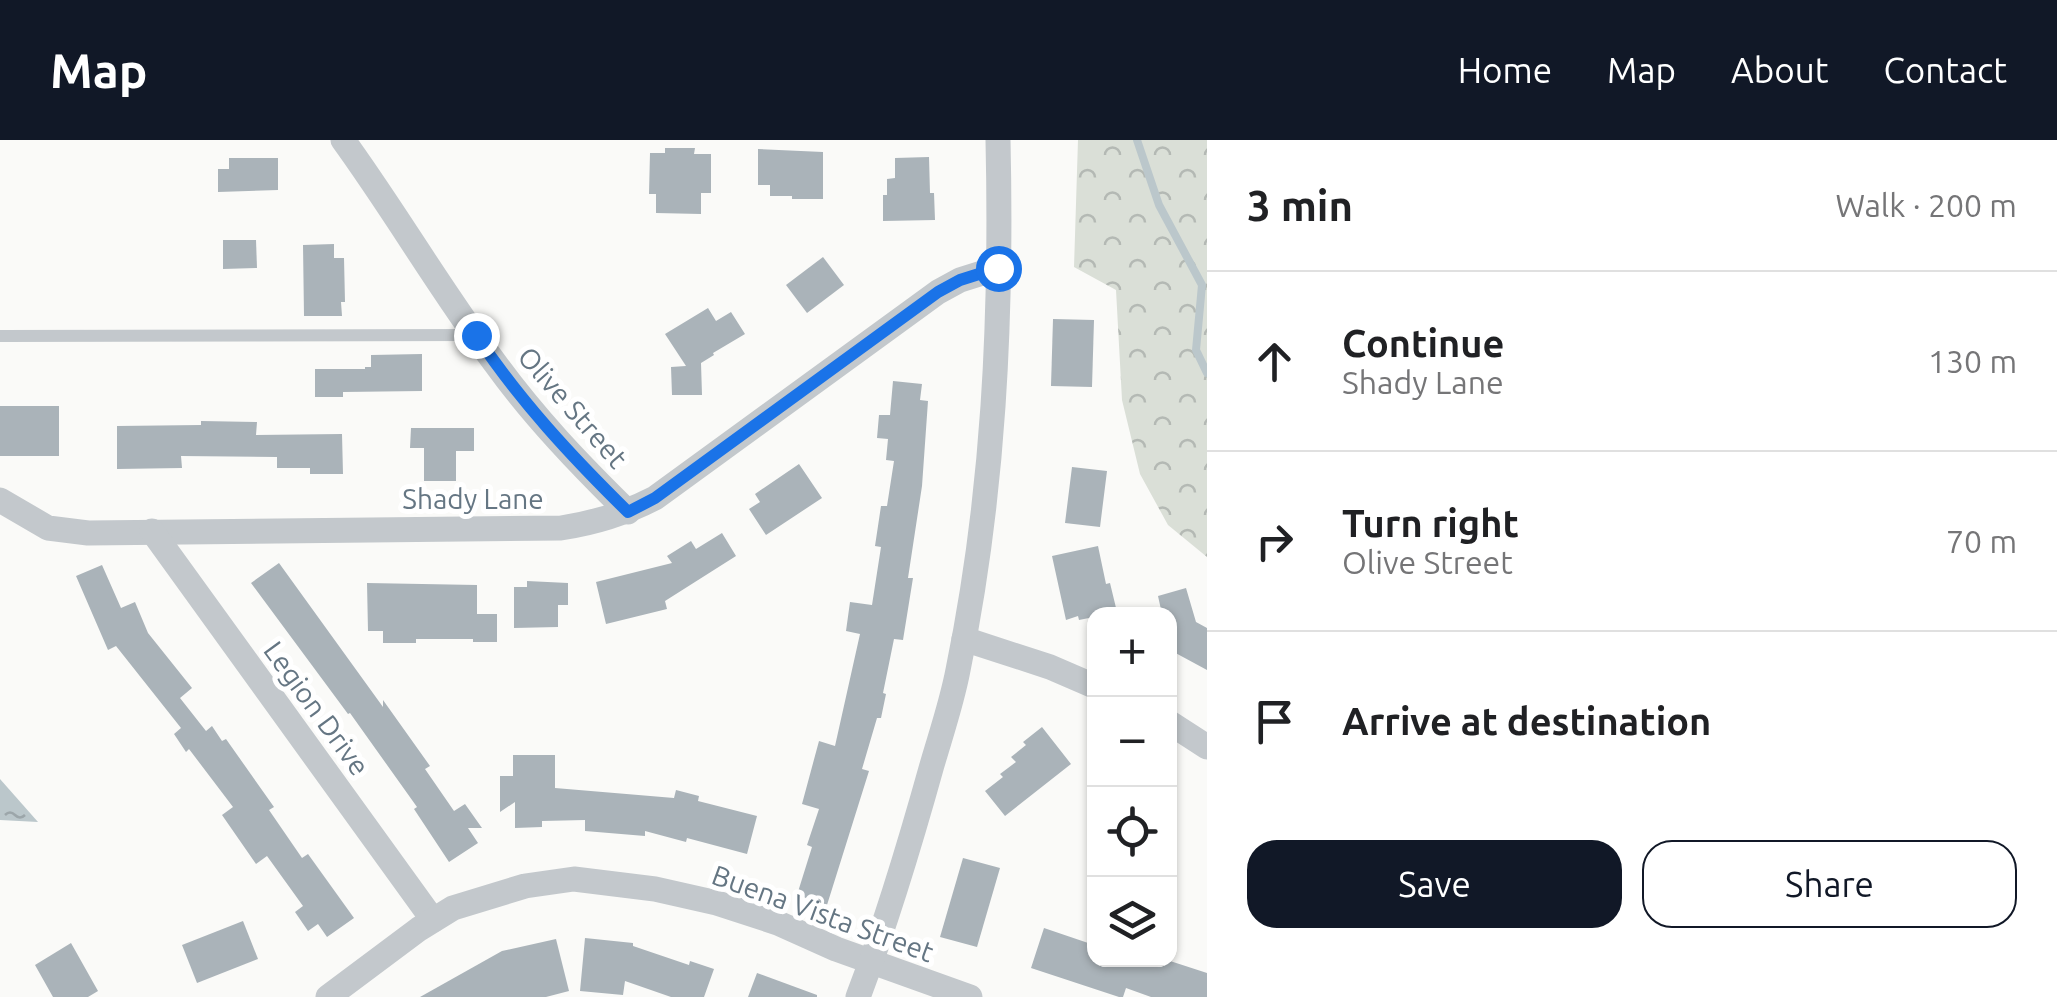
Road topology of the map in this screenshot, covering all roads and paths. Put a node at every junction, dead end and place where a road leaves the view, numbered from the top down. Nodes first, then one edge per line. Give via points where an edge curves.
1 (343, 140) edge
2 (998, 140) edge
3 (998, 268) junction
4 (476, 335) junction
5 (0, 336) edge
6 (0, 500) edge
7 (628, 512) junction
8 (152, 531) junction
9 (964, 639) junction
10 (1087, 683) edge
11 (1177, 728) edge
12 (1207, 747) edge
13 (433, 920) junction
14 (872, 962) junction
15 (328, 997) edge
16 (858, 997) edge
17 (970, 997) edge

1 - 4 street, Olive Street
2 - 3 street
3 - 7 street, Shady Lane via 938,292
3 - 9 street via 994,404
4 - 5 lane
4 - 7 street, Olive Street via 536,416
6 - 8 street, Shady Lane via 48,528
7 - 8 street, Shady Lane via 560,528
8 - 13 street, Legion Drive
9 - 10 street
9 - 14 street
11 - 12 street
13 - 14 street, Buena Vista Street via 477,900 574,878 717,903
13 - 15 street, Buena Vista Street
14 - 16 street
14 - 17 street, Buena Vista Street

